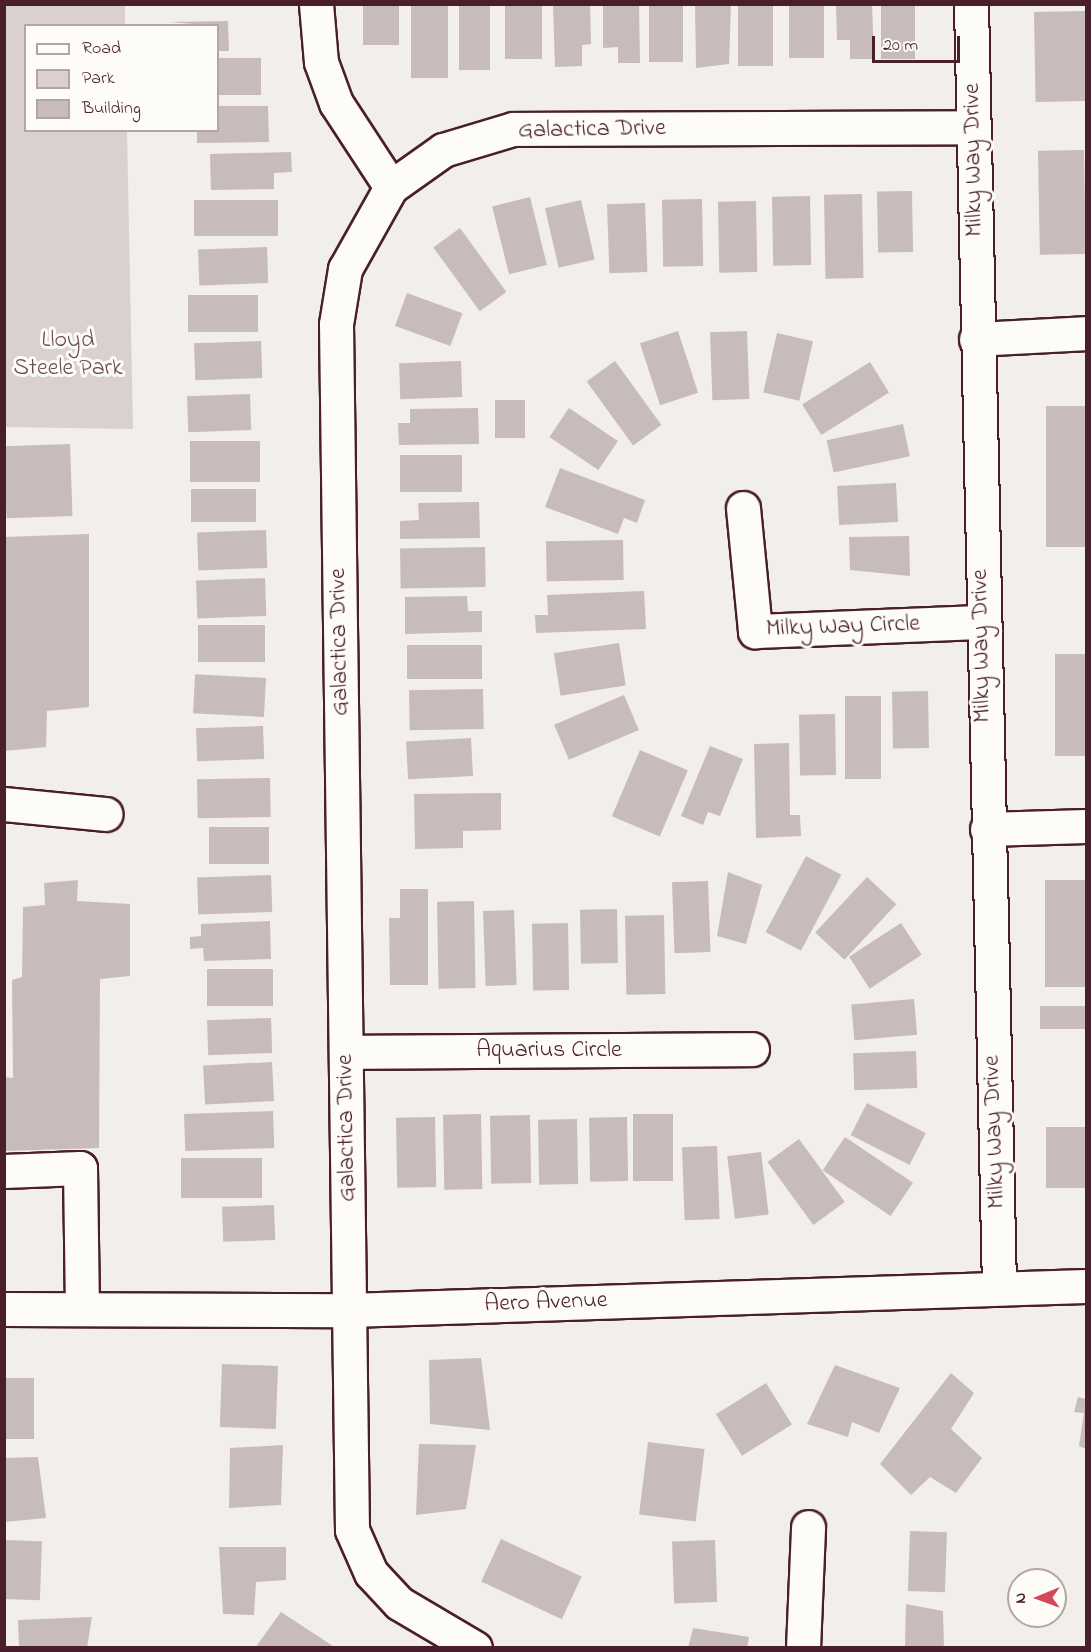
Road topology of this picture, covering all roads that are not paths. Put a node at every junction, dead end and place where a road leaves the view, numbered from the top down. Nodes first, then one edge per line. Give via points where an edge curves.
1 (316, 4) edge
2 (971, 4) edge
3 (973, 127) junction
4 (391, 187) junction
5 (1086, 333) edge
6 (976, 339) junction
7 (743, 508) dead end
8 (981, 622) junction
9 (4, 804) edge
10 (106, 814) dead end
11 (1086, 826) edge
12 (987, 829) junction
13 (752, 1049) dead end
14 (346, 1052) junction
15 (4, 1171) edge
16 (1086, 1286) edge
17 (999, 1288) junction
18 (4, 1309) edge
19 (82, 1309) junction
20 (349, 1310) junction
21 (808, 1527) dead end
22 (476, 1647) edge
23 (803, 1647) edge

1 - 4 street via 321,62 336,104
2 - 3 street, Milky Way Drive
3 - 4 street, Galactica Drive via 513,129 443,150
3 - 6 street, Milky Way Drive
4 - 14 street, Galactica Drive via 345,269 336,324
5 - 6 street
6 - 8 street, Milky Way Drive
7 - 8 street, Milky Way Circle via 755,631
8 - 12 street, Milky Way Drive
9 - 10 street
11 - 12 street
12 - 17 street, Milky Way Drive
13 - 14 street, Aquarius Circle
14 - 20 street, Galactica Drive
15 - 19 street via 80,1168
16 - 17 street, Aero Avenue
17 - 20 street, Aero Avenue
18 - 19 street, Aero Avenue
19 - 20 street, Aero Avenue
20 - 22 street, Galactica Drive via 352,1530 371,1573 399,1603
21 - 23 street

